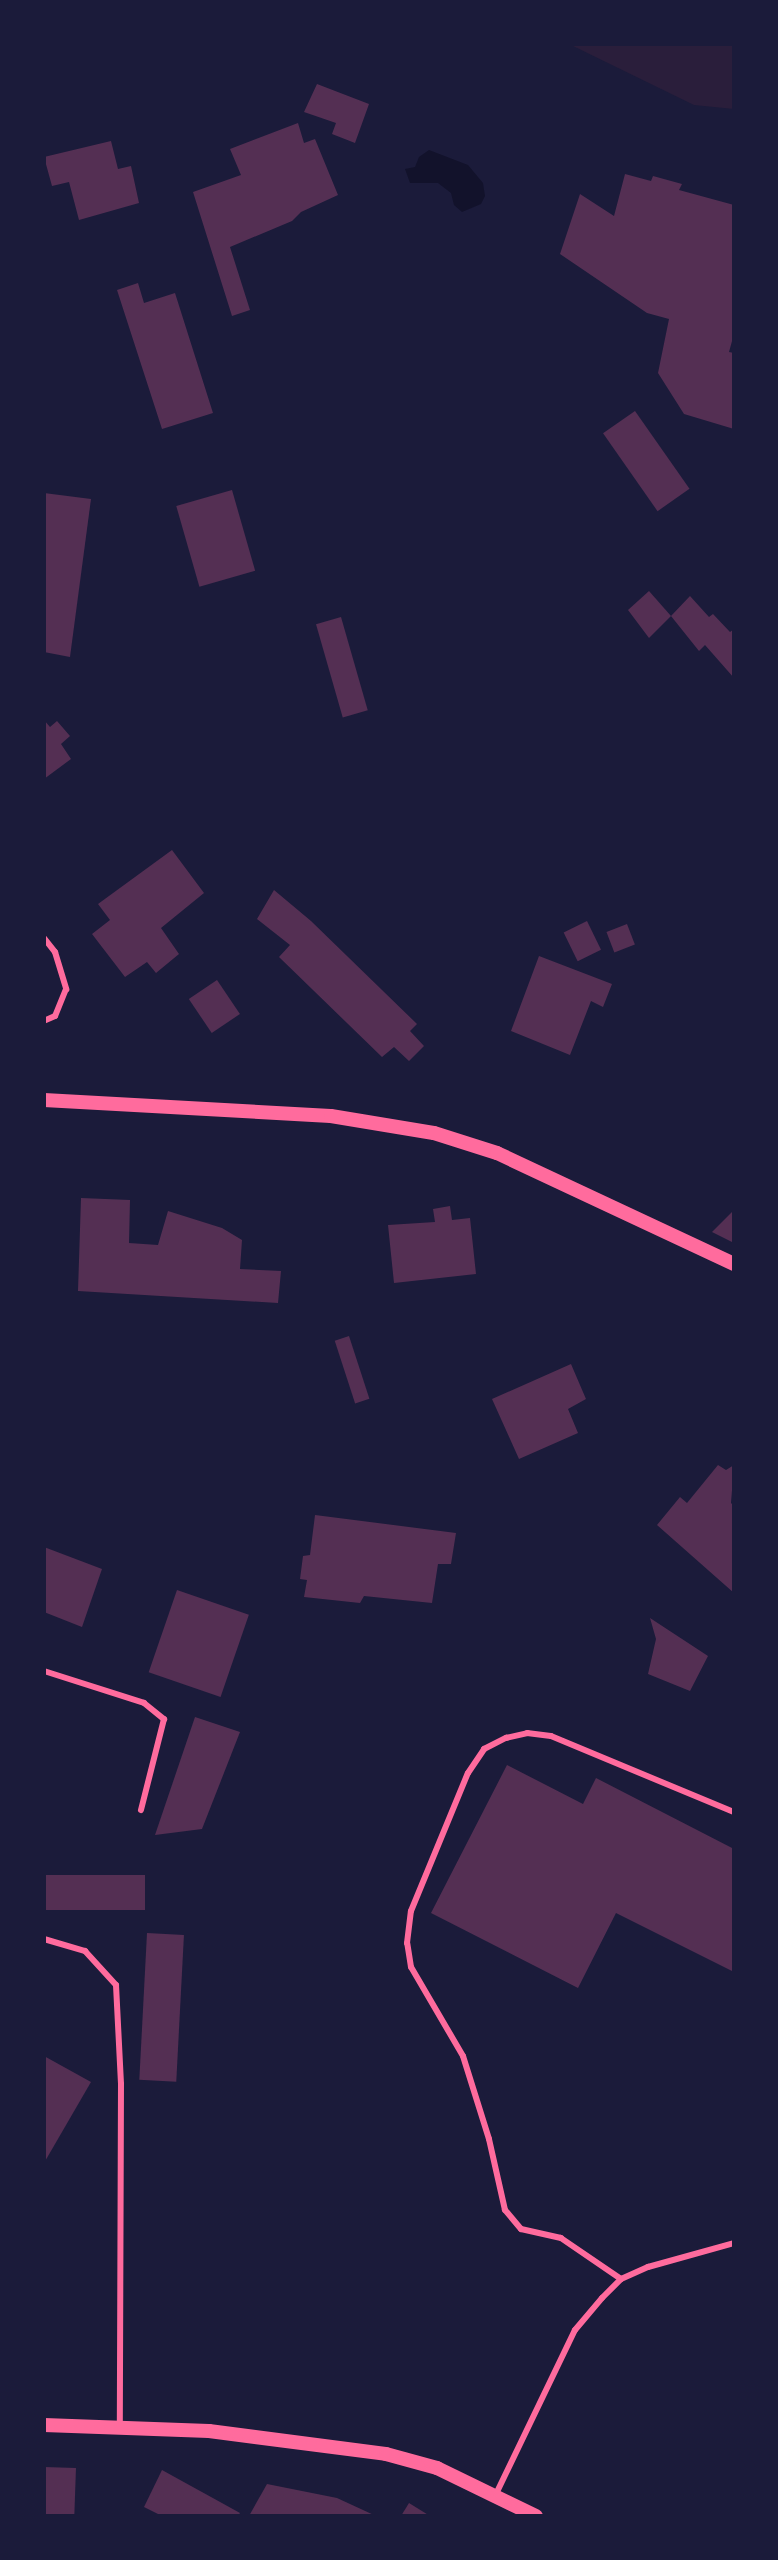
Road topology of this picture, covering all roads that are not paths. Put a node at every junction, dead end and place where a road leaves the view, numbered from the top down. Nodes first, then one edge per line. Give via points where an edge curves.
1 (44, 938) edge
2 (44, 1021) edge
3 (44, 1100) edge
4 (734, 1264) edge
5 (44, 1671) edge
6 (141, 1810) dead end
7 (734, 1812) edge
8 (44, 1939) edge
9 (734, 2243) edge
10 (621, 2279) junction
11 (44, 2425) edge
12 (120, 2428) junction
13 (496, 2494) junction
14 (536, 2516) edge

1 - 2 lane via 55,952 66,989 55,1016
3 - 4 street via 331,1116 434,1133 497,1153
5 - 6 lane via 144,1703 164,1719
7 - 10 lane via 551,1736 527,1733 506,1738 484,1749 468,1773 411,1911 411,1967 463,2056 505,2210 521,2229 561,2238
8 - 12 lane via 85,1951 116,1985 121,2084
9 - 10 lane
10 - 13 lane via 575,2330
11 - 12 street
12 - 13 street via 209,2431 386,2454 437,2468
13 - 14 street

